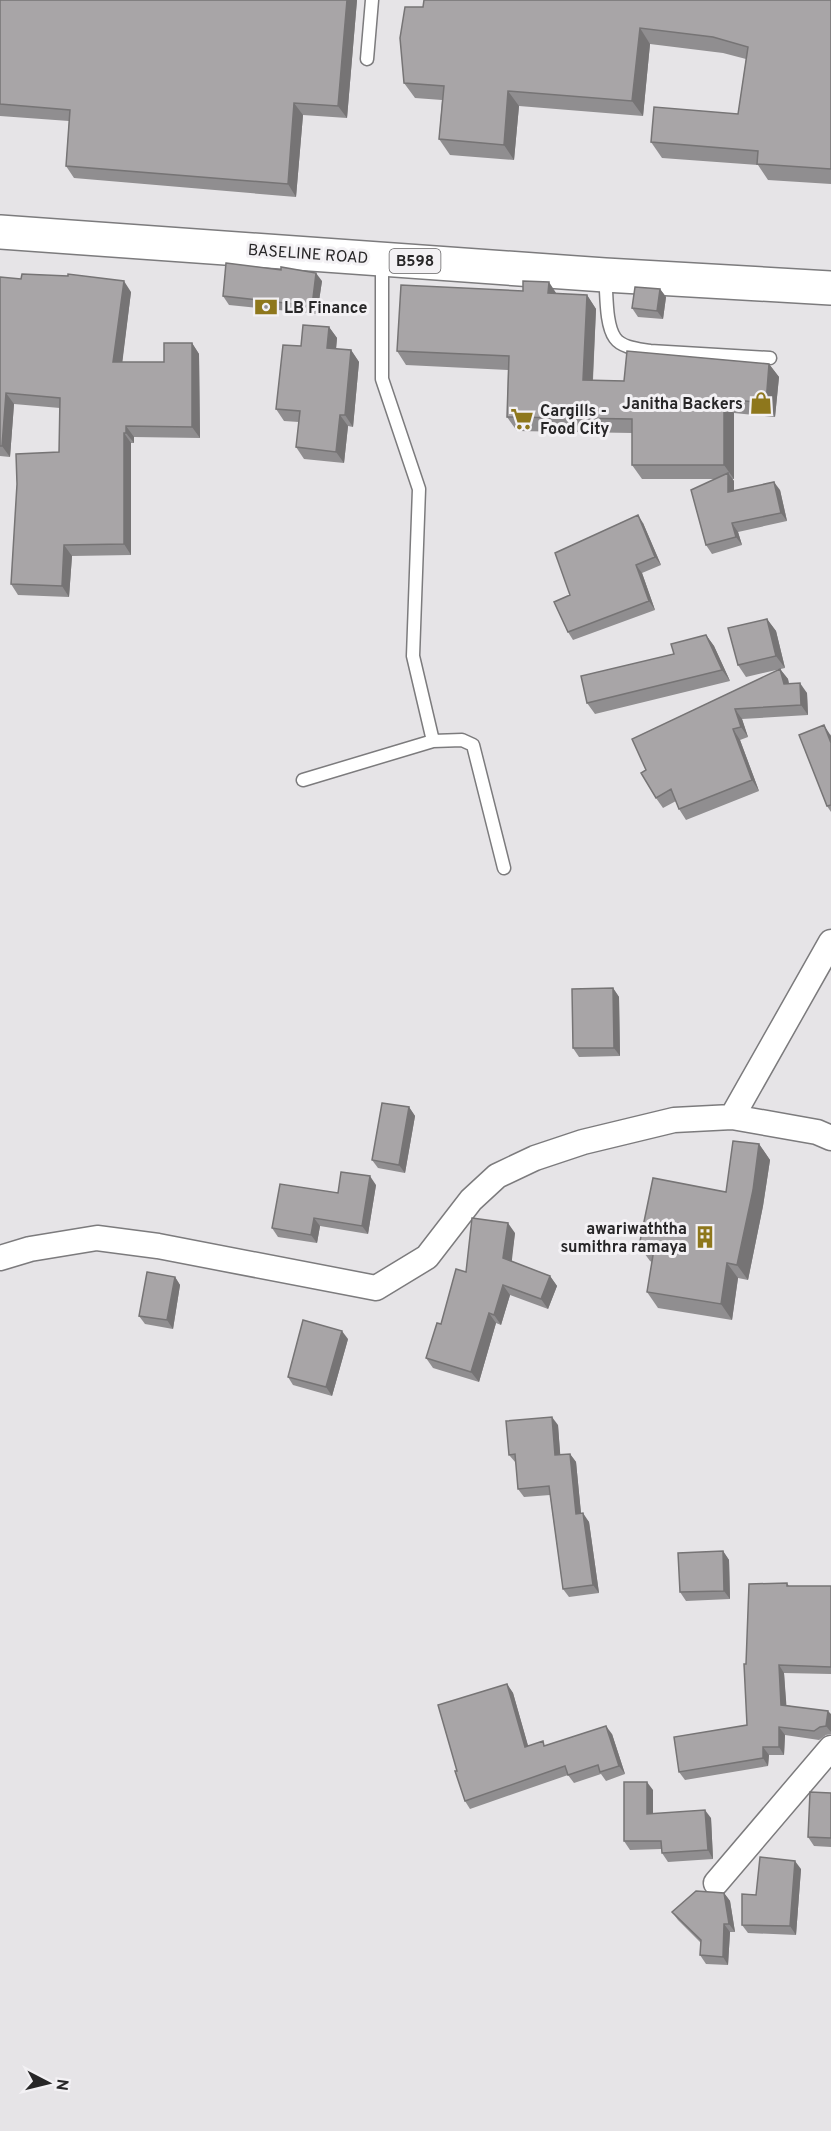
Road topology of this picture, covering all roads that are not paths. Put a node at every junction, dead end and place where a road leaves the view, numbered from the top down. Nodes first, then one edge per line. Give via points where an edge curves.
1 (372, 0) edge
2 (367, 59) dead end
3 (0, 231) edge
4 (382, 259) junction
5 (605, 275) junction
6 (831, 288) edge
7 (770, 358) dead end
8 (433, 741) junction
9 (303, 780) dead end
10 (504, 868) dead end
11 (831, 942) edge
12 (732, 1117) junction
13 (831, 1138) edge
14 (0, 1258) edge
15 (831, 1748) edge
16 (716, 1883) dead end

1 - 2 lane
3 - 4 main road, BASELINE ROAD / B598
4 - 5 main road, BASELINE ROAD / B598
4 - 8 lane via 382,380 419,489 413,656
5 - 6 main road, BASELINE ROAD / B598
5 - 7 lane via 609,322 615,339 630,347
8 - 9 lane
8 - 10 lane via 462,740 473,745
11 - 12 street
12 - 13 street
12 - 14 street via 674,1120 582,1142 497,1176 471,1200 427,1257 376,1288 97,1238
15 - 16 street

